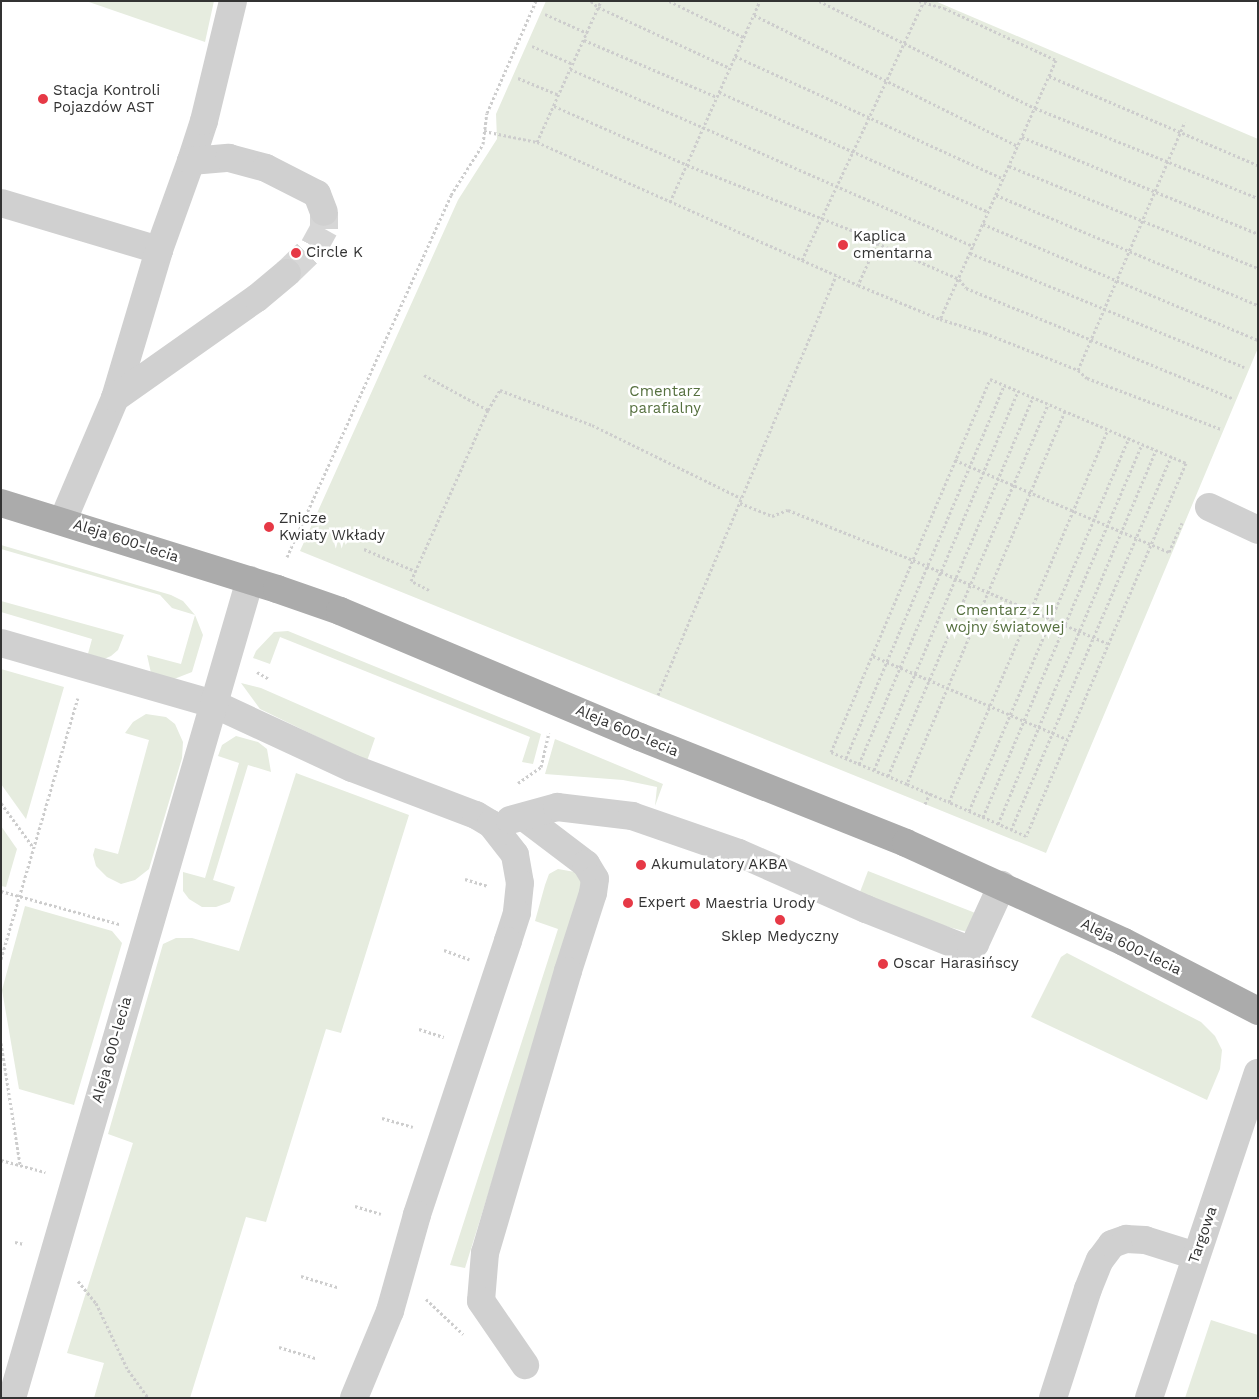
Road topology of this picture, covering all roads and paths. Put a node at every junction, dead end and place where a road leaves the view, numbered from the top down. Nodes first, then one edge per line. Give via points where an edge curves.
1 (233, 1) edge
2 (536, 1) edge
3 (591, 1) edge
4 (601, 1) edge
5 (669, 1) edge
6 (752, 1) edge
7 (819, 1) edge
8 (921, 2) edge
9 (759, 3) edge
10 (598, 7) junction
11 (545, 14) dead end
12 (754, 15) junction
13 (587, 33) junction
14 (743, 37) junction
15 (584, 40) junction
16 (904, 44) junction
17 (532, 46) dead end
18 (735, 56) junction
19 (573, 64) junction
20 (730, 68) junction
21 (570, 70) junction
22 (1050, 76) junction
23 (518, 78) dead end
24 (886, 81) junction
25 (719, 92) junction
26 (559, 95) junction
27 (717, 98) junction
28 (554, 106) junction
29 (1035, 108) junction
30 (870, 116) junction
31 (1186, 122) dead end
32 (703, 129) junction
33 (484, 131) junction
34 (1181, 133) junction
35 (1022, 137) junction
36 (537, 142) junction
37 (1018, 146) junction
38 (853, 151) junction
39 (191, 161) junction
40 (1168, 161) junction
41 (687, 165) junction
42 (1258, 165) edge
43 (1009, 166) junction
44 (1004, 179) junction
45 (836, 187) junction
46 (1155, 192) junction
47 (996, 195) junction
48 (1258, 198) edge
49 (1, 202) edge
50 (670, 202) junction
51 (324, 212) tunnel mouth
52 (989, 212) junction
53 (821, 220) junction
54 (1143, 220) junction
55 (983, 224) junction
56 (1258, 234) edge
57 (877, 243) junction
58 (974, 246) junction
59 (158, 250) junction
60 (1130, 250) junction
61 (970, 253) junction
62 (802, 260) junction
63 (1258, 268) edge
64 (287, 273) tunnel mouth
65 (836, 275) junction
66 (959, 279) junction
67 (1117, 281) junction
68 (858, 285) junction
69 (1258, 305) edge
70 (1104, 310) junction
71 (940, 319) junction
72 (1091, 339) junction
73 (1257, 340) edge
74 (1244, 367) dead end
75 (1078, 370) junction
76 (424, 376) dead end
77 (1004, 385) junction
78 (1018, 391) junction
79 (1033, 397) junction
80 (115, 398) junction
81 (1232, 398) dead end
82 (1048, 404) junction
83 (488, 410) junction
84 (1065, 411) junction
85 (1221, 429) dead end
86 (1108, 430) junction
87 (1129, 438) junction
88 (1142, 444) junction
89 (1156, 450) junction
90 (1171, 456) junction
91 (955, 460) junction
92 (969, 466) junction
93 (984, 472) junction
94 (998, 478) junction
95 (1012, 484) junction
96 (1030, 492) junction
97 (742, 498) junction
98 (1, 502) edge
99 (740, 503) junction
100 (1209, 507) joint
101 (1073, 510) junction
102 (1094, 519) junction
103 (63, 520) junction
104 (1108, 525) junction
105 (1258, 530) edge
106 (1122, 532) junction
107 (1136, 538) junction
108 (1151, 544) junction
109 (364, 549) dead end
110 (287, 558) dead end
111 (912, 560) junction
112 (926, 566) junction
113 (415, 572) junction
114 (941, 572) junction
115 (955, 578) junction
116 (250, 580) junction
117 (970, 584) junction
118 (429, 590) dead end
119 (988, 592) junction
120 (1031, 610) junction
121 (1052, 618) junction
122 (1066, 624) junction
123 (1080, 631) junction
124 (1094, 637) junction
125 (1, 642) edge
126 (1108, 643) junction
127 (874, 656) junction
128 (887, 661) junction
129 (87, 666) junction
130 (901, 666) junction
131 (915, 673) junction
132 (930, 678) junction
133 (947, 686) junction
134 (658, 695) dead end
135 (214, 704) junction
136 (991, 706) junction
137 (1010, 714) junction
138 (1024, 720) junction
139 (1039, 727) junction
140 (549, 730) dead end
141 (1053, 733) junction
142 (1067, 739) junction
143 (846, 758) junction
144 (859, 764) junction
145 (874, 770) junction
146 (888, 776) junction
147 (517, 784) dead end
148 (907, 784) junction
149 (930, 793) junction
150 (949, 802) junction
151 (1, 803) edge
152 (925, 804) dead end
153 (969, 811) junction
154 (524, 817) junction
155 (983, 817) junction
156 (491, 824) junction
157 (998, 824) junction
158 (1011, 830) junction
159 (34, 848) junction
160 (465, 879) dead end
161 (1002, 885) junction
162 (489, 887) dead end
163 (1, 892) edge
164 (20, 897) junction
165 (122, 928) dead end
166 (444, 950) dead end
167 (1, 958) edge
168 (474, 961) dead end
169 (1258, 1011) edge
170 (418, 1029) dead end
171 (451, 1038) dead end
172 (1, 1043) edge
173 (1258, 1073) edge
174 (382, 1118) dead end
175 (414, 1128) dead end
176 (1, 1160) edge
177 (20, 1165) junction
178 (53, 1175) dead end
179 (354, 1206) dead end
180 (381, 1214) dead end
181 (1196, 1256) junction
182 (51, 1258) junction
183 (301, 1276) dead end
184 (398, 1282) junction
185 (337, 1287) dead end
186 (468, 1339) dead end
187 (279, 1347) dead end
188 (316, 1358) dead end
189 (524, 1365) dead end
190 (12, 1398) edge
191 (148, 1398) edge
192 (354, 1398) edge
193 (1053, 1398) edge
194 (1149, 1398) edge

1 - 39 street
2 - 33 path via 487,112
3 - 10 path
4 - 10 path
5 - 14 path
6 - 9 path
7 - 16 path
8 - 16 path
8 - 22 path via 944,8 1056,60
9 - 12 path
10 - 13 path
10 - 20 path
11 - 13 path
12 - 14 path
12 - 24 path
13 - 15 path
14 - 18 path
15 - 19 path
15 - 27 path
16 - 24 path
16 - 29 path
17 - 19 path
18 - 20 path
18 - 30 path
19 - 21 path
20 - 25 path
21 - 26 path
21 - 32 path
22 - 29 path
22 - 34 path
23 - 26 path
24 - 30 path
24 - 37 path
25 - 27 path
25 - 38 path
26 - 28 path
27 - 32 path
28 - 36 path
28 - 41 path
29 - 35 path
29 - 40 path
30 - 38 path
30 - 44 path
31 - 34 path
32 - 41 path
32 - 45 path
33 - 36 path
33 - 110 path via 483,144 451,195
34 - 40 path
34 - 42 path
35 - 37 path
35 - 46 path
36 - 50 path
37 - 43 path
38 - 45 path
38 - 52 path
39 - 51 street via 230,158 266,168 318,194
39 - 59 street
40 - 46 path
40 - 48 path
41 - 50 path
41 - 53 path
43 - 44 path
43 - 54 path
44 - 47 path
45 - 53 path
45 - 58 path
46 - 54 path
46 - 56 path
47 - 52 path
47 - 60 path
49 - 59 street
50 - 62 path
52 - 55 path
53 - 57 path via 834,222
53 - 62 path
54 - 60 path
54 - 63 path
55 - 58 path
55 - 67 path
57 - 66 path
57 - 68 path
58 - 61 path
59 - 80 street
60 - 67 path
60 - 69 path
61 - 66 path
61 - 70 path
62 - 65 path
64 - 80 street via 257,298
65 - 68 path
65 - 97 path
66 - 71 path
66 - 72 path via 966,288
67 - 70 path
67 - 73 path
68 - 71 path
70 - 72 path
70 - 74 path
71 - 75 path
72 - 75 path
72 - 81 path
75 - 85 path via 1088,378
76 - 83 path
77 - 78 path
77 - 91 path via 990,378
77 - 92 path
78 - 79 path
78 - 93 path
79 - 82 path
79 - 94 path
80 - 103 street
82 - 84 path
82 - 95 path
83 - 97 path via 496,394 505,390 592,425
83 - 113 path
84 - 86 path
84 - 96 path
86 - 87 path
86 - 101 path
87 - 88 path
87 - 102 path
88 - 89 path
88 - 104 path
89 - 90 path
89 - 106 path
90 - 107 path
90 - 108 path via 1186,463
91 - 92 path
91 - 111 path
92 - 93 path
92 - 112 path
93 - 94 path
93 - 114 path
94 - 95 path
94 - 115 path
95 - 96 path
95 - 117 path
96 - 101 path
96 - 119 path
97 - 99 path
98 - 103 main road, Aleja 600-lecia
99 - 111 path via 772,516 788,510
99 - 134 path
100 - 105 street
100 - 108 path via 1184,517 1169,552
101 - 102 path
101 - 120 path
102 - 104 path
102 - 121 path
103 - 116 main road, Aleja 600-lecia
104 - 106 path
104 - 122 path
106 - 107 path
106 - 123 path
107 - 108 path
107 - 124 path
108 - 126 path
109 - 113 path
111 - 112 path
111 - 127 path
112 - 114 path
112 - 128 path
113 - 118 path via 411,580
114 - 115 path
114 - 130 path
115 - 117 path
115 - 131 path
116 - 135 street, Aleja 600-lecia
116 - 161 main road, Aleja 600-lecia via 340,611
117 - 119 path
117 - 132 path
119 - 120 path
119 - 133 path
120 - 121 path
120 - 136 path
121 - 122 path
121 - 137 path
122 - 123 path
122 - 138 path
123 - 124 path
123 - 139 path
124 - 126 path
124 - 141 path
125 - 129 street
126 - 142 path
127 - 128 path
127 - 143 path via 831,752
128 - 130 path
128 - 143 path
129 - 135 street
129 - 159 path
130 - 131 path
130 - 144 path
131 - 132 path
131 - 145 path
132 - 133 path
132 - 146 path
133 - 136 path
133 - 148 path
135 - 156 street via 352,768 476,815
135 - 182 street, Aleja 600-lecia
136 - 137 path
136 - 150 path
137 - 138 path
137 - 153 path
138 - 139 path
138 - 155 path
139 - 141 path
139 - 157 path
140 - 147 path via 541,767
141 - 142 path
141 - 158 path
142 - 158 path via 1026,836
143 - 144 path
144 - 145 path
145 - 146 path
146 - 148 path
148 - 149 path
149 - 150 path
149 - 152 path
150 - 153 path
151 - 159 path
153 - 155 path
154 - 156 street
154 - 161 street via 557,807 632,816 739,853 962,947 975,944
154 - 189 street via 586,864 595,879 485,1253 481,1301
155 - 157 path
156 - 184 street via 515,856 520,883 516,912
157 - 158 path
159 - 164 path
160 - 162 path
161 - 169 main road, Aleja 600-lecia via 1124,942
163 - 164 path
164 - 165 path via 118,923
164 - 167 path
166 - 168 path
170 - 171 path
172 - 177 path
173 - 181 street, Targowa
174 - 175 path
176 - 177 path
177 - 178 path
179 - 180 path
181 - 193 street via 1145,1240 1126,1239 1112,1244 1100,1260 1088,1289
181 - 194 street, Targowa
182 - 190 street, Aleja 600-lecia
182 - 191 path via 68,1270 96,1303 128,1370
183 - 185 path
184 - 186 path via 421,1294
184 - 192 street via 390,1311
187 - 188 path

